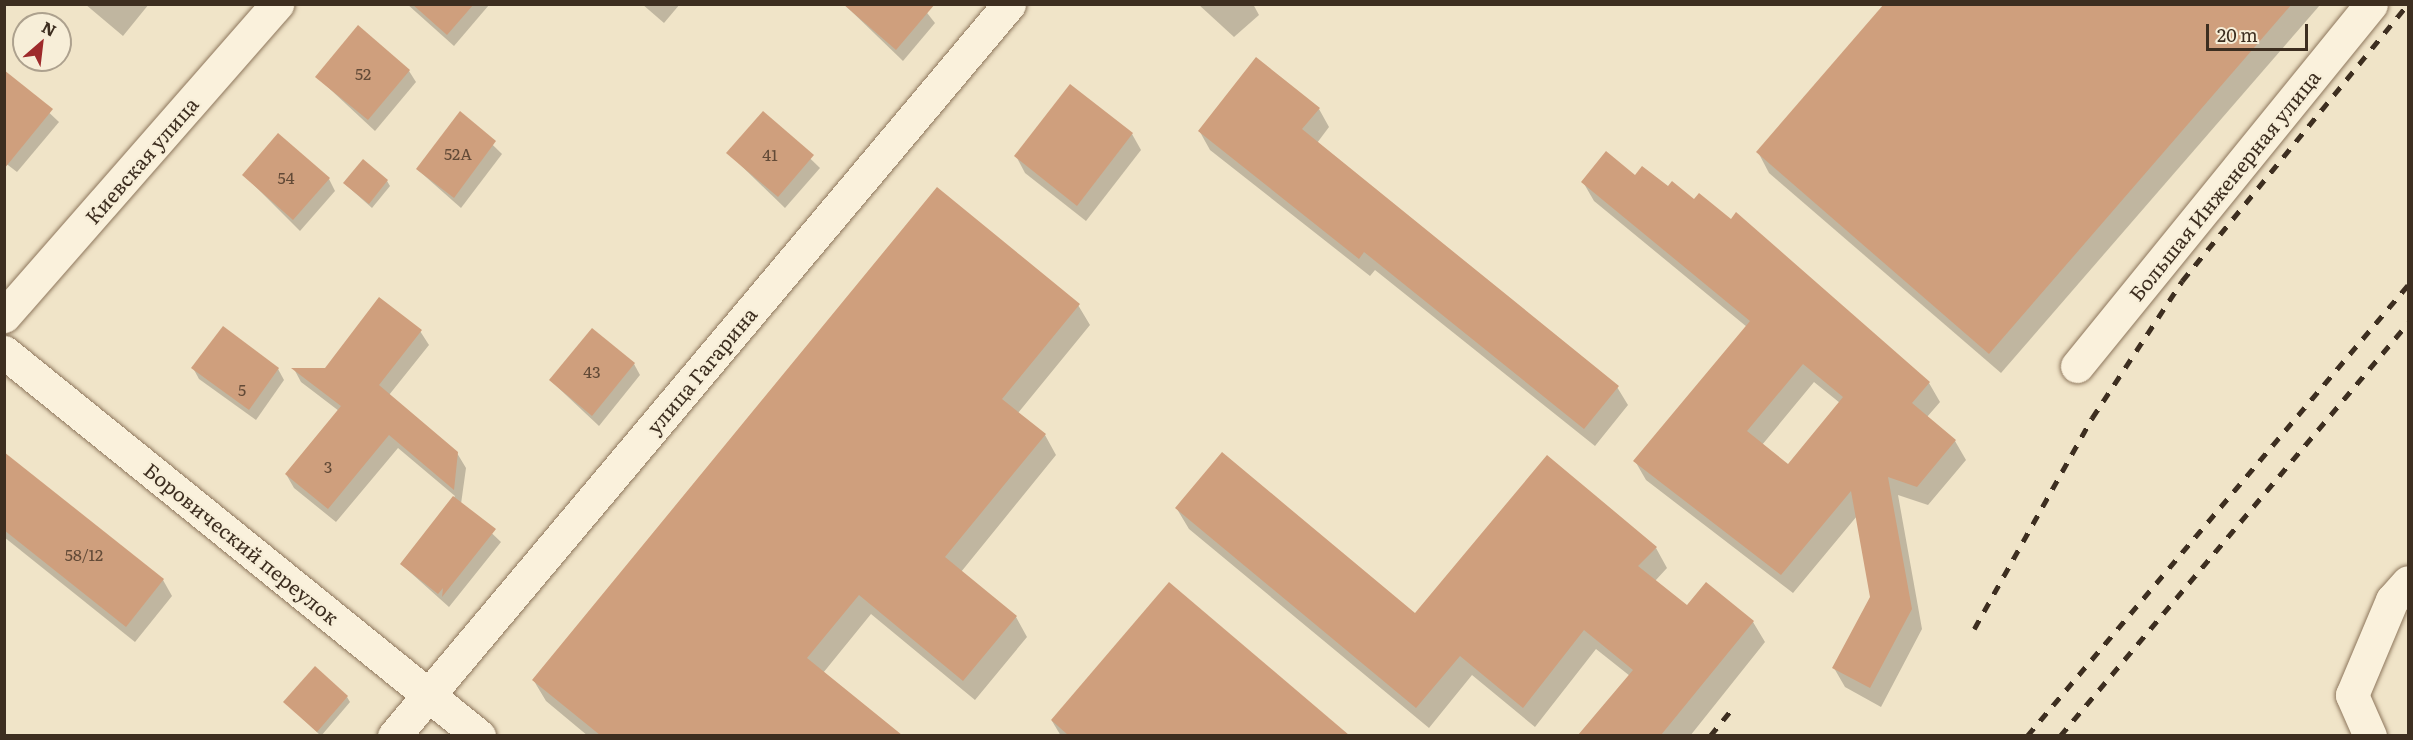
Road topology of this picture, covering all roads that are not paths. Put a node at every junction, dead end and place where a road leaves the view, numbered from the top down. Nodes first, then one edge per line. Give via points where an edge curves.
1 (277, 4) edge
2 (1009, 4) edge
3 (2371, 4) edge
4 (4, 316) edge
5 (4, 352) edge
6 (2077, 366) dead end
7 (2409, 582) edge
8 (429, 693) junction
9 (394, 735) edge
10 (479, 735) edge
11 (2370, 735) edge

1 - 4 street, Киевская улица
2 - 8 street, улица Гагарина
3 - 6 street, Большая Инженерная улица
5 - 8 street, Боровический переулок
7 - 11 street via 2392,600 2352,695
8 - 9 street, улица Гагарина
8 - 10 street, Боровический переулок

